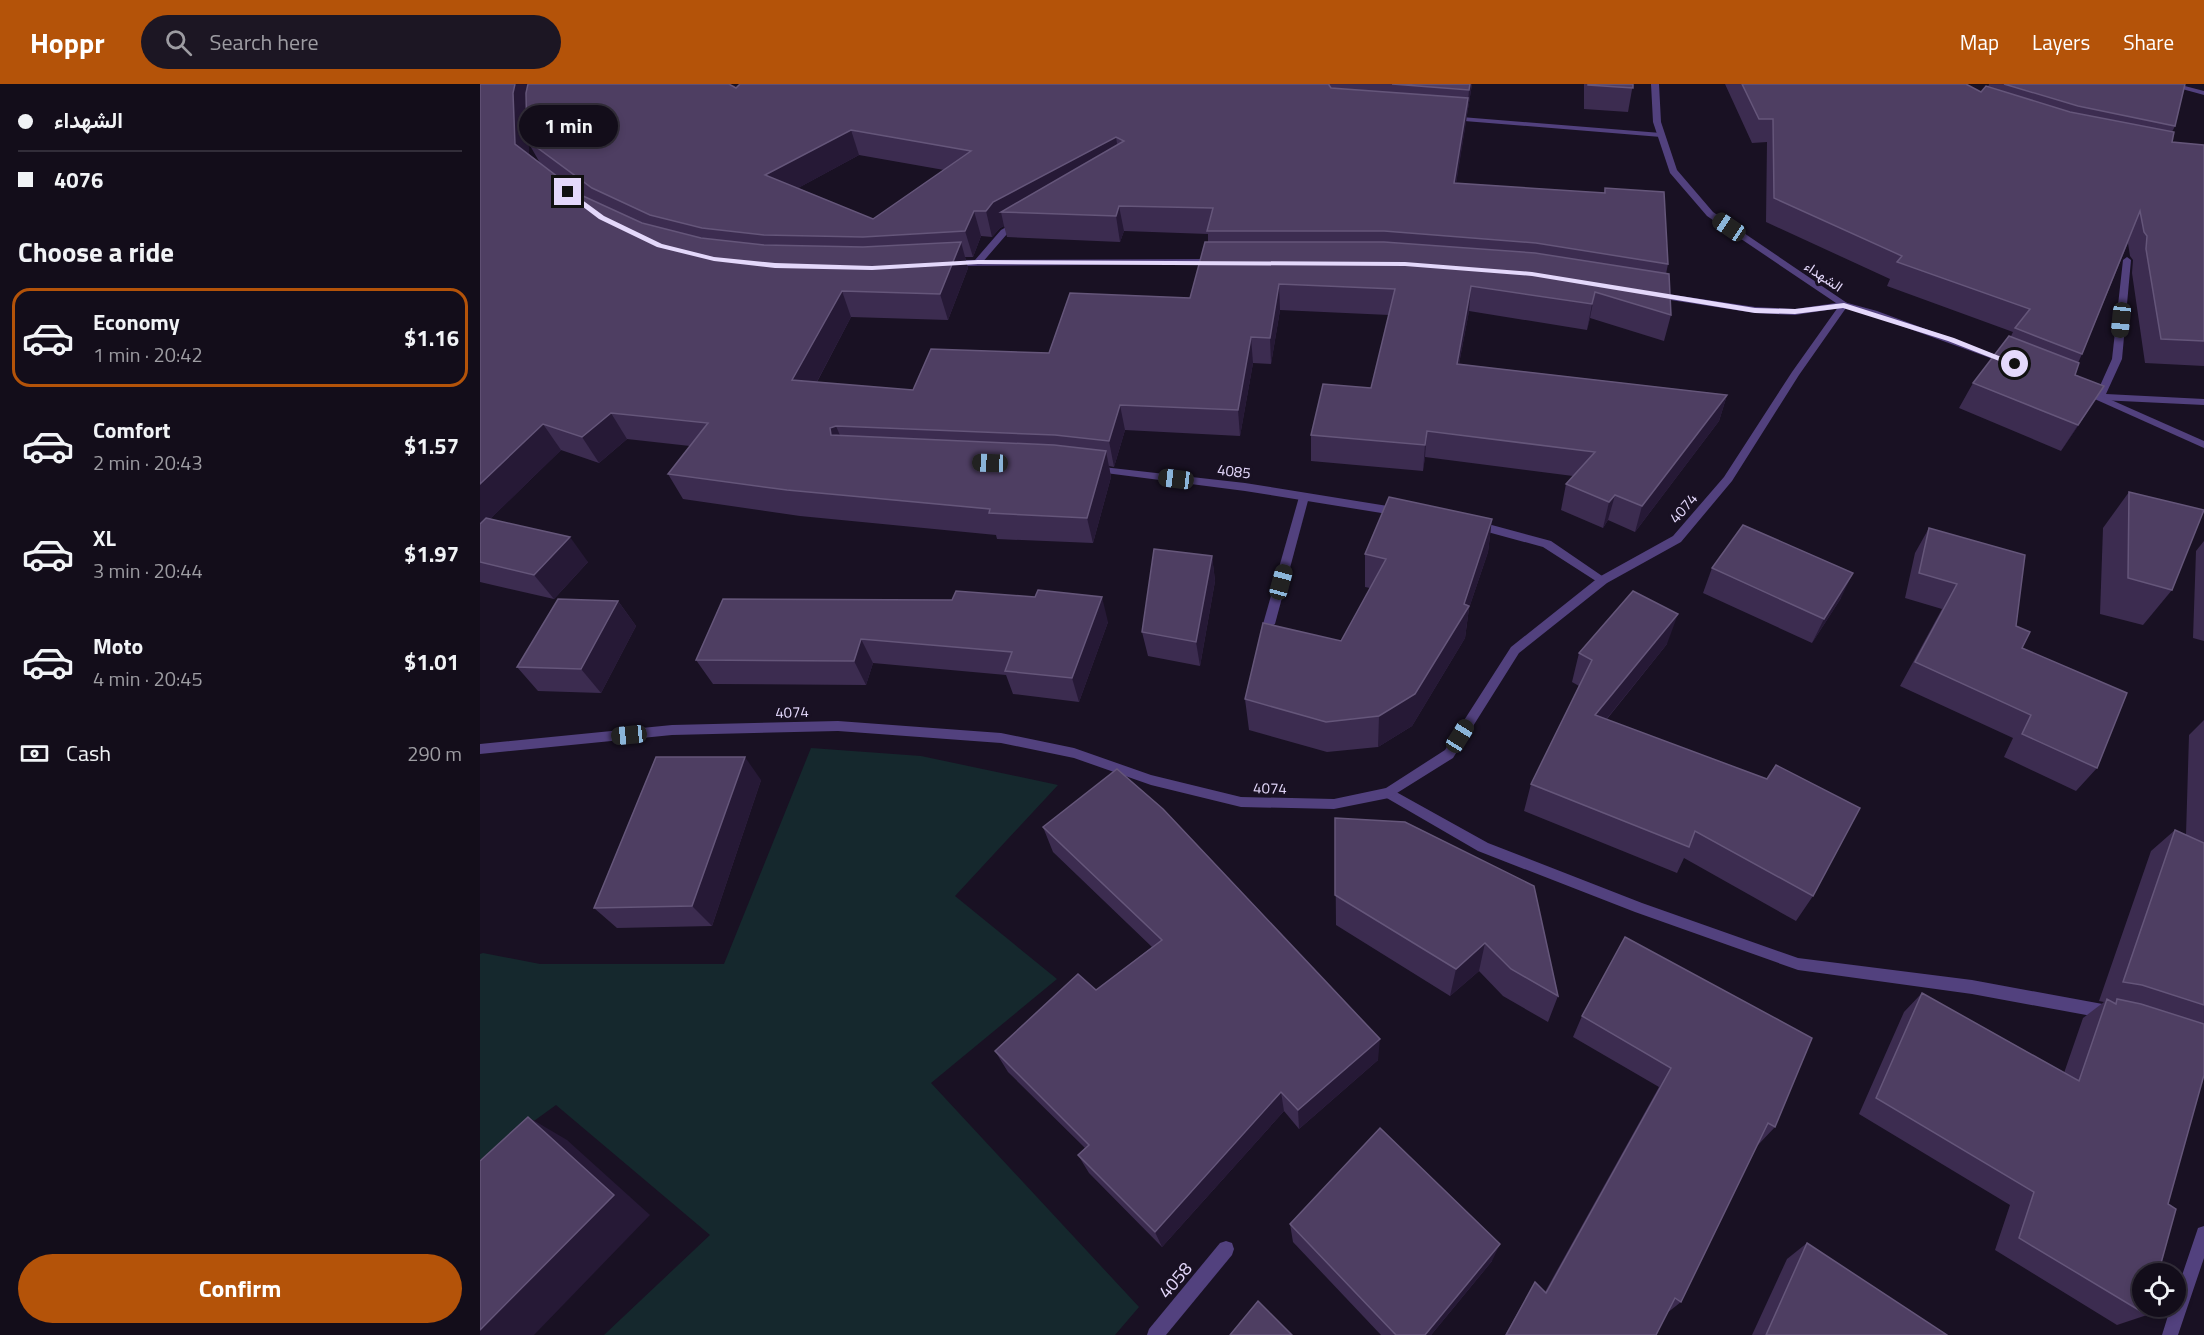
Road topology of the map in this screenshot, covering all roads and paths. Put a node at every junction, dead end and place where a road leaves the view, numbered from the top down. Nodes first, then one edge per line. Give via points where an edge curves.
1 (1654, 84) edge
2 (2168, 84) edge
3 (2204, 93) edge
4 (1439, 117) edge
5 (1661, 135) junction
6 (1023, 221) edge
7 (2127, 260) edge
8 (978, 262) junction
9 (1224, 262) edge
10 (943, 264) edge
11 (1646, 294) edge
12 (1844, 305) junction
13 (2015, 364) edge
14 (2068, 385) edge
15 (2100, 397) junction
16 (2204, 402) edge
17 (2204, 445) edge
18 (1084, 468) edge
19 (1304, 497) junction
20 (1416, 515) edge
21 (1461, 522) edge
22 (1603, 580) junction
23 (1269, 624) edge
24 (480, 749) edge
25 (1389, 793) junction
26 (2127, 1017) edge
27 (2204, 1234) edge
28 (1226, 1249) dead end
29 (1155, 1335) edge
30 (2170, 1335) edge

1 - 5 street, الشهداء
2 - 3 street
4 - 5 street
5 - 12 street, الشهداء via 1673,171 1710,214
6 - 8 street via 1004,231
7 - 15 street via 2117,359
8 - 9 street
8 - 10 street
11 - 12 street via 1755,310 1795,312
12 - 13 street, الشهداء
12 - 22 street, 4074 via 1728,479 1677,538
14 - 15 street
15 - 16 street
15 - 17 street
18 - 19 street, 4085
19 - 20 street, 4085
19 - 23 street
21 - 22 street via 1547,544
22 - 25 street, 4074 via 1515,650 1449,754
24 - 25 street, 4074 via 672,730 838,726 1000,738 1074,753 1150,780 1241,802 1334,804
25 - 26 street via 1483,847 1798,964 1972,987
27 - 30 street
28 - 29 street, 4058

